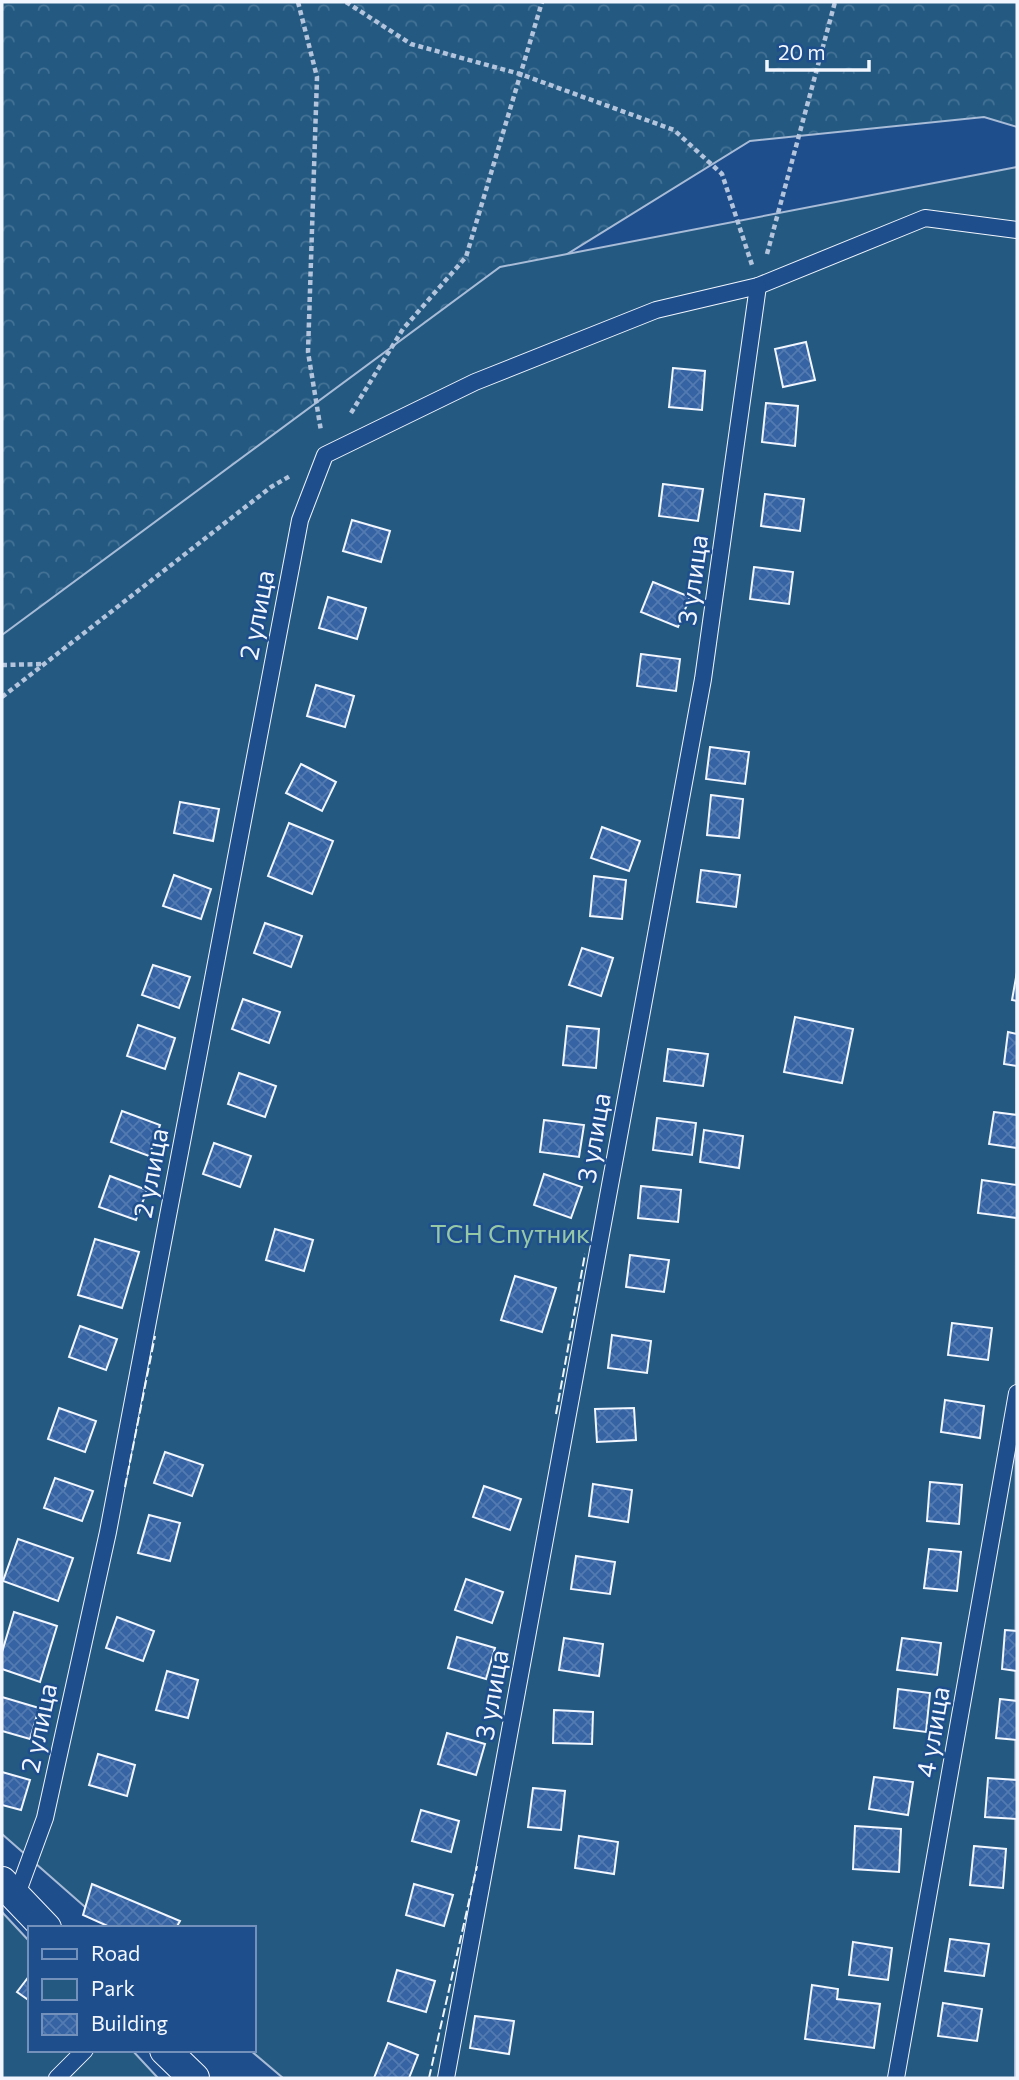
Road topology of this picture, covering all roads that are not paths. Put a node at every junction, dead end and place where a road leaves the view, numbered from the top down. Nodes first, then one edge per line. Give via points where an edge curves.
1 (1017, 230) edge
2 (758, 286) junction
3 (1017, 1394) edge
4 (9, 1890) edge
5 (44, 1926) edge
6 (83, 2052) edge
7 (167, 2052) edge
8 (57, 2078) edge
9 (194, 2078) edge
10 (446, 2078) edge
11 (896, 2078) edge

1 - 2 lane via 925,218
2 - 4 lane, 2 улица via 656,310 475,382 325,455 300,520 108,1532 44,1818
2 - 10 lane, 3 улица via 704,679
3 - 11 lane, 4 улица
4 - 5 street
6 - 8 lane
7 - 9 street

